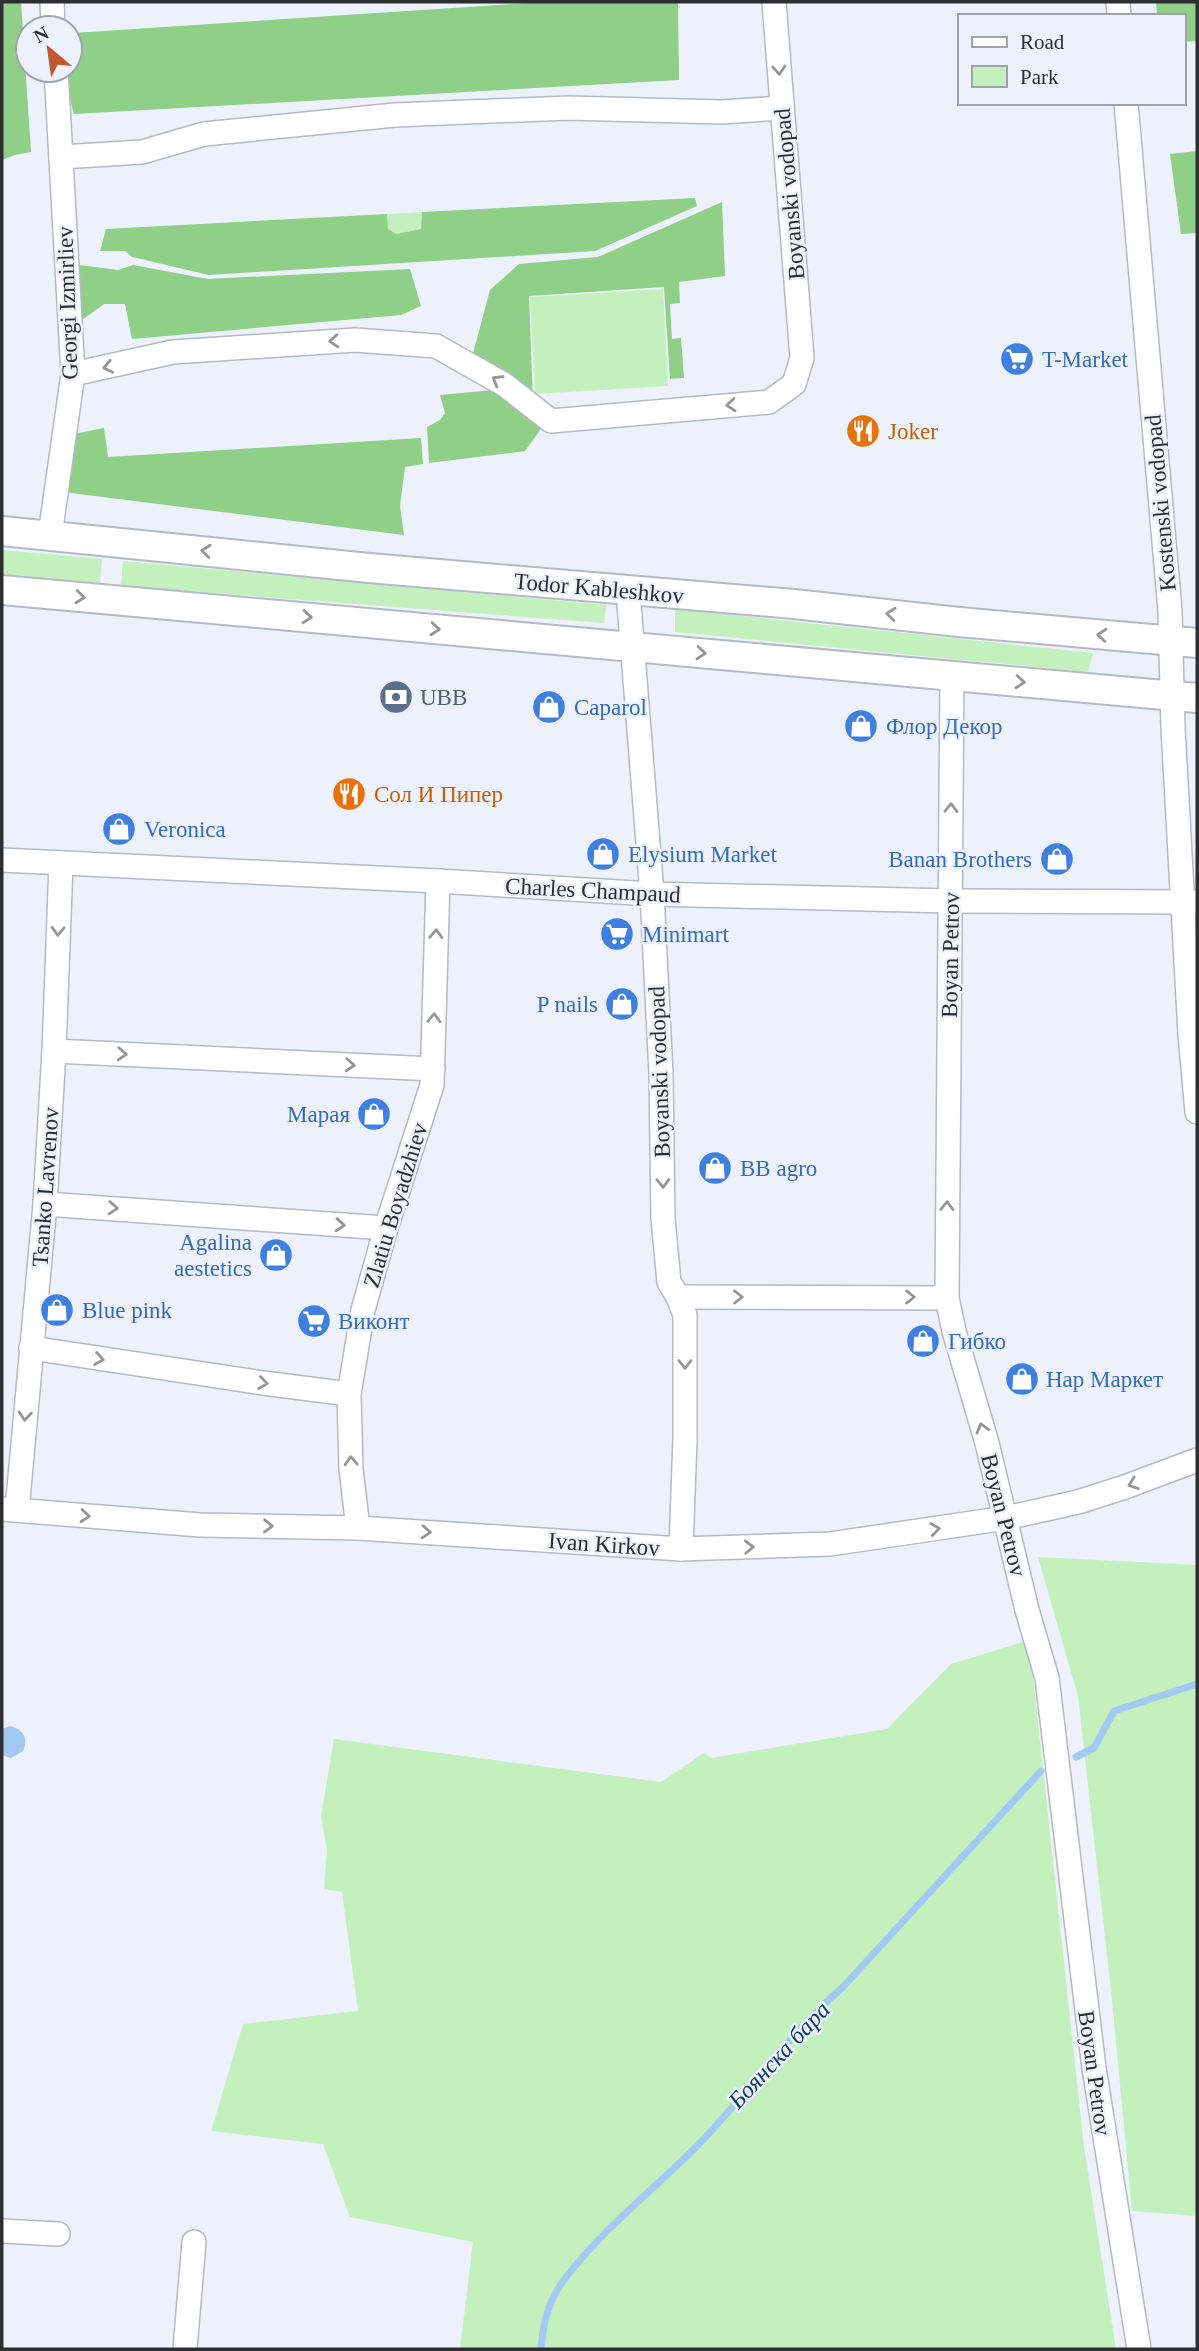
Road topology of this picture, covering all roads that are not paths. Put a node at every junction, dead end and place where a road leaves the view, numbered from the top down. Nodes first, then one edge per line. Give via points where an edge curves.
1 (775, 2) edge
2 (57, 84) edge
3 (1126, 105) edge
4 (781, 108) junction
5 (61, 158) junction
6 (73, 374) junction
7 (2, 531) edge
8 (50, 535) junction
9 (2, 590) edge
10 (628, 591) junction
11 (1184, 642) edge
12 (633, 647) junction
13 (953, 676) junction
14 (1184, 697) edge
15 (2, 860) edge
16 (61, 863) junction
17 (438, 881) junction
18 (652, 894) junction
19 (950, 901) junction
20 (1191, 903) edge
21 (54, 1051) junction
22 (433, 1069) junction
23 (1197, 1112) edge
24 (45, 1204) junction
25 (386, 1228) junction
26 (678, 1297) junction
27 (947, 1298) junction
28 (31, 1348) junction
29 (349, 1394) junction
30 (1197, 1460) edge
31 (9, 1509) edge
32 (1006, 1518) junction
33 (358, 1528) junction
34 (681, 1549) junction
35 (2, 2231) edge
36 (58, 2234) dead end
37 (194, 2242) dead end
38 (185, 2349) edge
39 (1139, 2349) edge

1 -> 4 street, Boyanski vodopad
2 - 5 street, Georgi Izmirliev
3 - 11 street, Kostenski vodopad via 1170,611
4 - 5 street via 722,112 568,108 395,115 204,134 142,152
4 -> 6 street, Boyanski vodopad via 803,358 794,384 769,401 551,421 505,385 436,346 355,340 173,352
5 - 6 street, Georgi Izmirliev
6 - 8 street, Georgi Izmirliev
7 - 8 main road, Todor Kableshkov
10 -> 8 main road, Todor Kableshkov
9 -> 12 main road
11 -> 10 main road, Todor Kableshkov
10 - 12 street, Boyanski vodopad
11 - 14 street, Kostenski vodopad
12 -> 13 main road
12 - 18 street, Boyanski vodopad
13 -> 14 main road
19 -> 13 street, Boyan Petrov
14 - 20 street, Kostenski vodopad
15 - 16 street, Charles Champaud
16 - 17 street, Charles Champaud
16 -> 21 street, Tsanko Lavrenov
17 - 18 street, Charles Champaud
22 -> 17 street, Zlatiu Boyadzhiev
18 - 19 street, Charles Champaud
18 -> 26 street, Boyanski vodopad via 663,1219 668,1282
19 - 20 street, Charles Champaud
27 -> 19 street, Boyan Petrov
20 - 23 street, Kostenski vodopad via 1191,1034
21 -> 22 street
21 - 24 street, Tsanko Lavrenov
22 - 25 street, Zlatiu Boyadzhiev via 432,1085
24 -> 25 street
24 - 28 street, Tsanko Lavrenov
25 - 29 street, Zlatiu Boyadzhiev via 363,1310
26 -> 27 street
26 -> 34 street, Boyanski vodopad via 685,1315
32 -> 27 street, Boyan Petrov
28 -> 29 street
28 -> 31 street, Tsanko Lavrenov
33 -> 29 street, Zlatiu Boyadzhiev
30 -> 32 street, Ivan Kirkov via 1090,1498
31 -> 33 street, Ivan Kirkov via 200,1525
34 -> 32 street, Ivan Kirkov via 830,1545
32 - 39 street, Boyan Petrov via 1046,1678 1094,2068
33 -> 34 street, Ivan Kirkov
35 - 36 street
37 - 38 street

